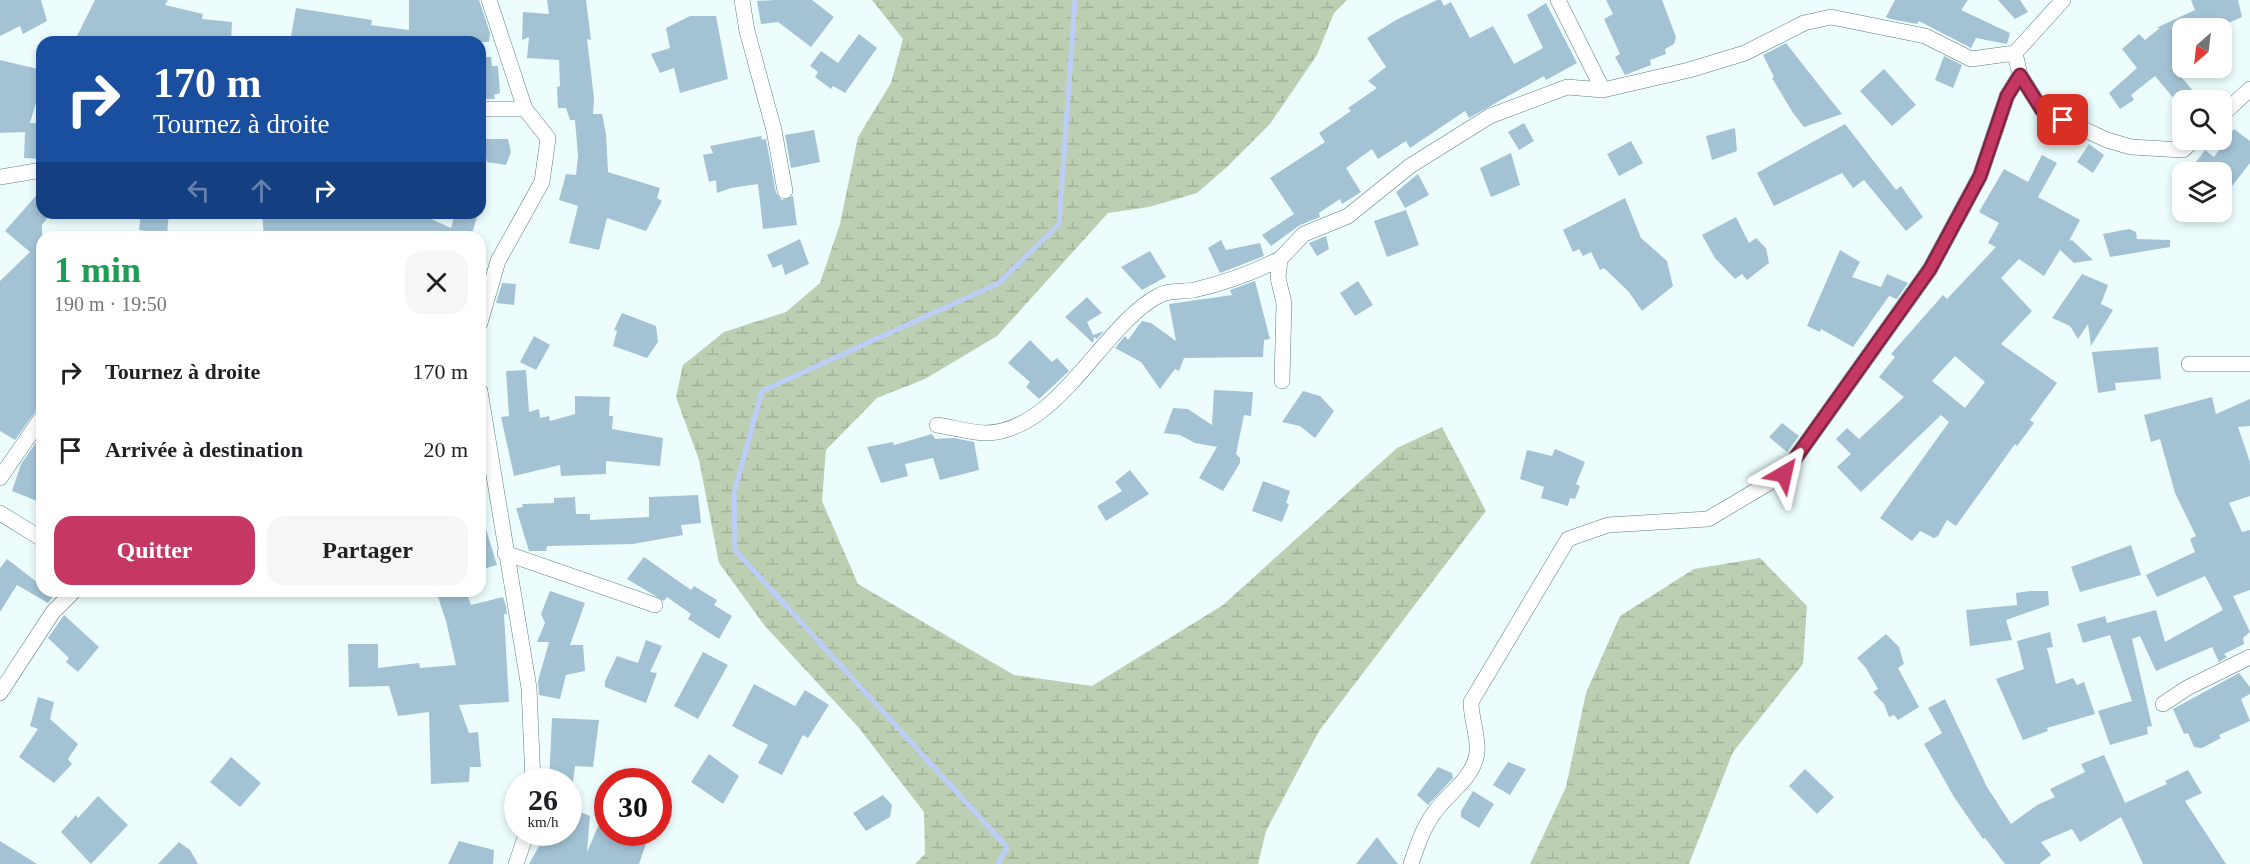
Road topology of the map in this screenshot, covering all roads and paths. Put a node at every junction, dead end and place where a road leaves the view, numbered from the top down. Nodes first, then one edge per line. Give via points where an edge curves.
1 (489, 0) edge
2 (742, 0) edge
3 (1557, 0) edge
4 (2063, 0) edge
5 (2015, 52) junction
6 (2020, 75) junction
7 (2250, 89) edge
8 (1603, 90) junction
9 (2232, 106) edge
10 (486, 109) edge
11 (525, 109) junction
12 (2172, 149) edge
13 (36, 171) edge
14 (0, 177) edge
15 (785, 191) dead end
16 (1280, 259) junction
17 (486, 302) edge
18 (2189, 364) dead end
19 (2250, 364) edge
20 (1282, 381) dead end
21 (937, 424) dead end
22 (36, 426) edge
23 (486, 430) edge
24 (0, 478) edge
25 (0, 513) edge
26 (36, 535) edge
27 (505, 553) junction
28 (68, 597) edge
29 (655, 605) dead end
30 (2250, 657) edge
31 (0, 693) edge
32 (2163, 704) dead end
33 (532, 768) edge
34 (522, 846) edge
35 (516, 864) edge
36 (1411, 864) edge

1 - 11 street
2 - 15 street
3 - 8 street
4 - 5 street
5 - 6 street
5 - 8 street via 1971,59 1925,36 1831,17 1804,23 1745,52 1689,70
6 - 12 street via 2042,110 2107,140 2131,147
6 - 36 street via 2007,96 1980,176 1930,269 1784,474 1708,519 1608,525 1568,539 1471,702 1477,751 1472,771 1434,812
7 - 9 street
8 - 16 street via 1567,87 1490,116 1410,166 1348,216 1304,234
10 - 11 street
11 - 17 street via 548,138 542,182 498,261
13 - 14 street
16 - 20 street via 1278,278 1284,303
16 - 21 street via 1246,276 1160,295 1132,316 1070,383 1022,423 987,433
18 - 19 street
22 - 24 street
23 - 27 street
25 - 26 street
27 - 29 street
27 - 33 street via 529,688
28 - 31 street via 53,612
30 - 32 street
34 - 35 street

